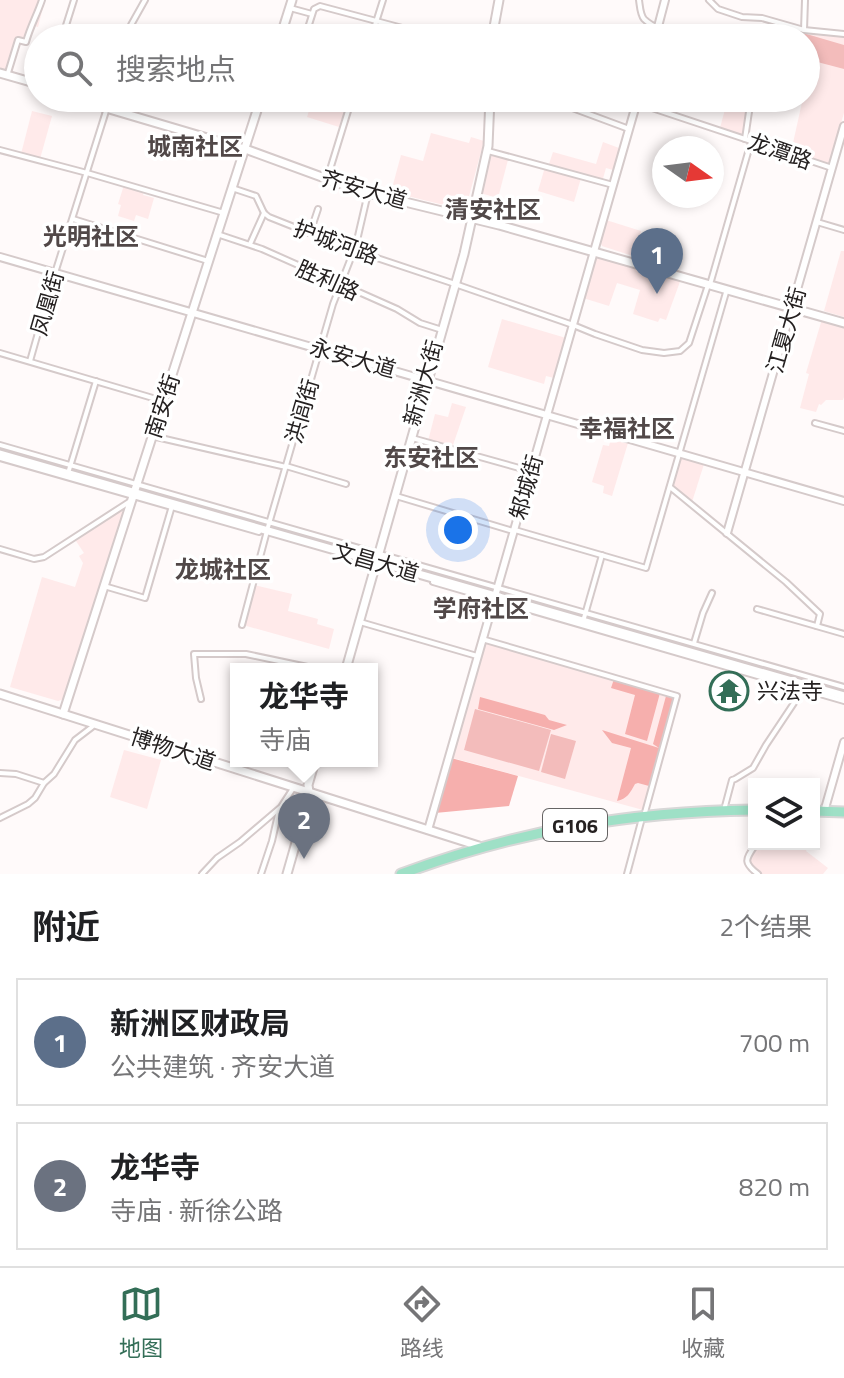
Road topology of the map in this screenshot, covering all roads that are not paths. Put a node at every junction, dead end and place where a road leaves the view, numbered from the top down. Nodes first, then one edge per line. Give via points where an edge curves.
1 (42, 0) edge
2 (74, 0) edge
3 (145, 0) edge
4 (383, 0) edge
5 (499, 0) edge
6 (639, 0) edge
7 (665, 0) edge
8 (709, 0) edge
9 (805, 0) edge
10 (291, 4) edge
11 (312, 14) junction
12 (376, 22) junction
13 (31, 24) edge
14 (66, 24) edge
15 (132, 24) edge
16 (285, 24) edge
17 (309, 24) edge
18 (384, 24) edge
19 (495, 24) edge
20 (653, 24) edge
21 (659, 24) edge
22 (783, 24) edge
23 (804, 24) edge
24 (820, 32) edge
25 (844, 34) edge
26 (24, 42) edge
27 (2, 75) edge
28 (24, 82) edge
29 (106, 112) edge
30 (133, 112) edge
31 (256, 112) edge
32 (348, 112) edge
33 (491, 112) edge
34 (583, 112) edge
35 (634, 112) edge
36 (670, 112) edge
37 (749, 112) edge
38 (844, 126) edge
39 (629, 129) junction
40 (745, 139) junction
41 (751, 142) junction
42 (245, 147) junction
43 (0, 150) edge
44 (487, 150) junction
45 (832, 168) junction
46 (87, 173) junction
47 (328, 176) junction
48 (613, 185) junction
49 (232, 188) junction
50 (368, 193) junction
51 (318, 209) dead end
52 (224, 213) junction
53 (264, 213) junction
54 (472, 216) junction
55 (72, 219) junction
56 (817, 222) junction
57 (844, 230) edge
58 (310, 233) junction
59 (217, 234) junction
60 (250, 244) junction
61 (354, 250) junction
62 (594, 250) junction
63 (0, 257) edge
64 (208, 261) junction
65 (55, 273) junction
66 (710, 282) junction
67 (454, 284) junction
68 (339, 285) junction
69 (727, 289) junction
70 (792, 306) junction
71 (192, 312) junction
72 (844, 321) edge
73 (573, 325) junction
74 (439, 329) junction
75 (320, 349) junction
76 (0, 353) edge
77 (30, 361) junction
78 (426, 380) junction
79 (96, 381) junction
80 (163, 401) junction
81 (547, 414) junction
82 (815, 423) dead end
83 (844, 431) edge
84 (152, 436) junction
85 (412, 438) junction
86 (0, 452) edge
87 (679, 453) junction
88 (286, 466) junction
89 (69, 468) junction
90 (530, 471) junction
91 (745, 472) junction
92 (346, 484) dead end
93 (669, 487) junction
94 (134, 493) junction
95 (395, 496) junction
96 (844, 501) edge
97 (172, 505) junction
98 (268, 529) junction
99 (513, 530) junction
100 (727, 533) junction
101 (0, 549) edge
102 (602, 555) junction
103 (375, 559) junction
104 (104, 586) junction
105 (712, 593) dead end
106 (495, 594) junction
107 (757, 609) dead end
108 (585, 616) junction
109 (359, 622) junction
110 (242, 625) dead end
111 (817, 626) junction
112 (844, 634) edge
113 (482, 639) junction
114 (693, 646) junction
115 (477, 656) junction
116 (289, 663) edge
117 (346, 663) edge
118 (346, 663) edge
119 (801, 686) junction
120 (844, 694) edge
121 (0, 696) edge
122 (201, 699) dead end
123 (63, 714) junction
124 (92, 727) junction
125 (844, 742) edge
126 (315, 767) edge
127 (0, 773) edge
128 (44, 783) junction
129 (292, 790) junction
130 (309, 794) junction
131 (279, 808) junction
132 (820, 808) edge
133 (724, 810) junction
134 (748, 810) edge
135 (820, 811) edge
136 (844, 812) edge
137 (643, 816) junction
138 (0, 818) edge
139 (428, 830) junction
140 (480, 848) junction
141 (753, 850) edge
142 (414, 872) edge
143 (202, 874) edge
144 (261, 874) edge
145 (287, 874) edge
146 (401, 874) edge
147 (627, 874) edge
148 (758, 874) edge

1 - 13 street
2 - 14 street
3 - 15 street
4 - 12 street
5 - 19 main road
6 - 20 street via 643,18
7 - 21 street
8 - 22 street via 722,11
9 - 23 street
10 - 11 street
10 - 16 main road
11 - 12 street via 320,6
11 - 17 street
12 - 18 street
24 - 25 street
26 - 27 street via 18,40
27 - 28 main road
29 - 46 street, 凤凰街
30 - 42 main road, 齐安大道
31 - 42 main road, 南安街
32 - 47 street
33 - 44 main road, 新洲大街
34 - 39 street
35 - 39 street, 邾城街
36 - 40 street, 龙潭路
37 - 40 street
38 - 45 street, 江夏大街
39 - 48 street, 邾城街
40 - 41 street, 龙潭路
41 - 45 street, 龙潭路
41 - 66 street, 护城河路
42 - 47 main road, 齐安大道
42 - 49 main road, 南安街
42 - 50 main road, 齐安大道
43 - 46 street
44 - 48 street
44 - 54 main road, 新洲大街
45 - 56 street, 江夏大街
46 - 52 street
46 - 55 street, 凤凰街
47 - 54 main road, 齐安大道
48 - 62 street, 邾城街
49 - 52 main road, 南安街
49 - 53 street, 护城河路 via 256,196
50 - 54 main road, 齐安大道
50 - 61 street, 洪闾街
51 - 58 street
52 - 59 main road, 南安街
53 - 58 street, 护城河路
53 - 60 street
54 - 62 main road, 齐安大道
54 - 67 main road, 新洲大街
55 - 64 street
55 - 65 street, 凤凰街
56 - 57 street
56 - 70 street, 江夏大街
58 - 61 street, 护城河路
59 - 60 street, 胜利路
59 - 64 main road, 南安街
60 - 68 street, 胜利路
61 - 67 street, 护城河路
61 - 68 street, 洪闾街
62 - 66 main road, 齐安大道
62 - 73 street, 邾城街
63 - 65 street, 永安大道
64 - 71 main road, 南安街
65 - 71 street, 永安大道
65 - 77 street, 凤凰街
66 - 69 main road, 齐安大道
66 - 70 main road, 齐安大道
66 - 73 street, 护城河路 via 689,343 677,352 642,350
67 - 73 street, 护城河路
67 - 74 main road, 新洲大街
67 - 78 main road, 新洲大街
68 - 74 street, 胜利路
68 - 75 street, 洪闾街
69 - 70 main road, 齐安大道
69 - 87 street
70 - 72 main road, 齐安大道
70 - 91 street, 江夏大街
71 - 75 street, 永安大道
71 - 80 main road, 南安街
73 - 81 street, 邾城街
74 - 78 main road, 新洲大街
75 - 78 street, 永安大道
75 - 88 street, 洪闾街
76 - 77 street
77 - 79 street
78 - 81 street, 永安大道
78 - 85 main road, 新洲大街
78 - 103 main road, 新洲大街
79 - 80 street
79 - 89 street
80 - 84 main road, 南安街
81 - 87 street, 永安大道
81 - 90 street, 邾城街
82 - 83 street
84 - 88 street
84 - 94 main road, 南安街
85 - 90 street
85 - 95 main road, 新洲大街
86 - 89 main road, 文昌大道
86 - 94 main road, 文昌大道
87 - 91 street, 永安大道
87 - 93 street
88 - 92 street
88 - 98 street, 洪闾街
89 - 94 main road, 文昌大道
90 - 99 street, 邾城街
91 - 96 street, 永安大道
91 - 100 street, 江夏大街
93 - 100 street
93 - 102 street via 646,568
94 - 97 main road, 文昌大道
94 - 98 main road, 文昌大道
94 - 101 street via 44,557
94 - 104 main road, 南安街
95 - 99 street
95 - 103 main road, 新洲大街
97 - 98 main road, 文昌大道
97 - 104 street via 145,598
98 - 103 main road, 文昌大道
98 - 110 street, 洪闾街
99 - 102 street
99 - 106 street, 邾城街
100 - 111 street via 820,614
102 - 108 street
103 - 106 main road, 文昌大道
103 - 109 main road, 新洲大街
103 - 117 main road, 新洲大街
104 - 123 main road, 南安街
105 - 114 street
106 - 108 main road, 文昌大道
106 - 113 street, 邾城街
106 - 119 main road, 文昌大道
107 - 111 street
108 - 114 main road, 文昌大道
109 - 115 street
109 - 118 main road, 新洲大街
111 - 112 street
113 - 115 street, 邾城街
113 - 137 street via 677,696
114 - 120 main road, 文昌大道
115 - 139 street, 邾城街
116 - 122 street via 246,654 194,654
119 - 120 main road, 文昌大道
119 - 133 street via 753,768 732,780
121 - 123 main road, 博物大道
121 - 124 main road, 博物大道
123 - 130 main road, 博物大道
124 - 128 street via 75,740
124 - 129 main road, 博物大道
125 - 132 street
126 - 130 main road
127 - 128 street
128 - 138 street via 31,802
129 - 130 main road, 博物大道
129 - 131 street
130 - 139 main road, 博物大道
130 - 140 main road, 博物大道
130 - 145 main road
131 - 143 street
131 - 144 street
133 - 134 highway, G106
133 - 137 highway, G106
135 - 136 highway
137 - 140 highway, G106 via 553,829
137 - 147 street
139 - 140 main road, 博物大道
140 - 142 highway, G106
141 - 148 street via 747,861
142 - 146 highway, G106

